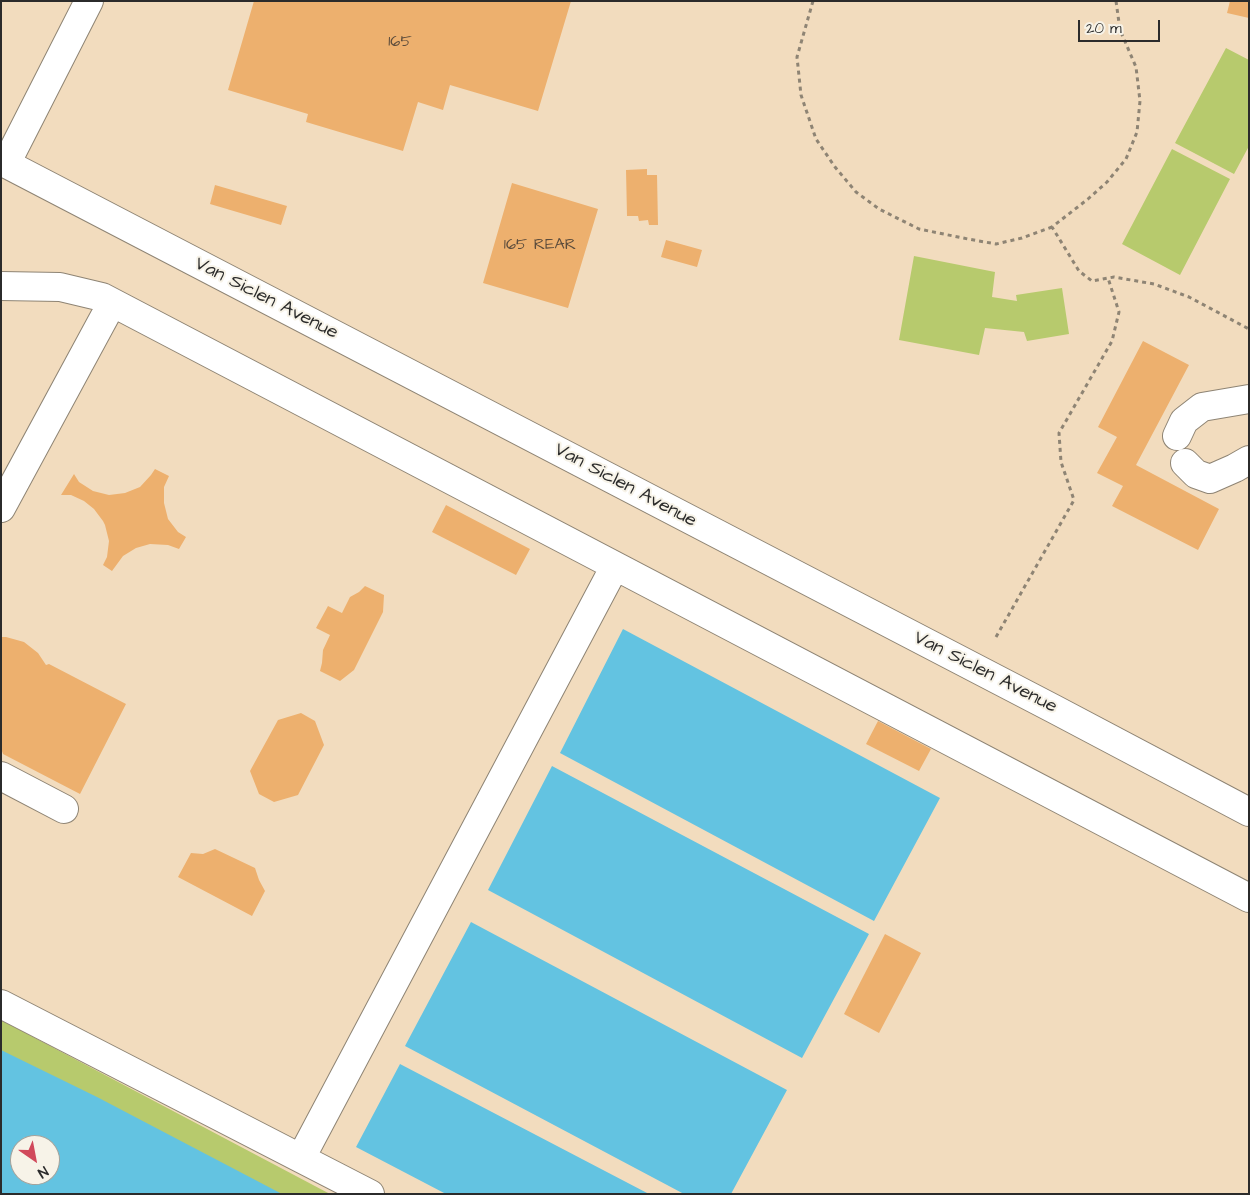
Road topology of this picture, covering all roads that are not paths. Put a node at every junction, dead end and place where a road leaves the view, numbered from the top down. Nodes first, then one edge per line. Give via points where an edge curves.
1 (89, 1) edge
2 (4, 163) edge
3 (1, 286) edge
4 (112, 303) junction
5 (1249, 400) edge
6 (1177, 436) dead end
7 (1249, 460) edge
8 (1185, 463) dead end
9 (1, 508) edge
10 (614, 566) junction
11 (1, 776) edge
12 (64, 809) dead end
13 (1249, 812) edge
14 (1249, 898) edge
15 (1, 1004) edge
16 (301, 1158) junction
17 (370, 1194) edge

1 - 2 street
2 - 13 street, Van Siclen Avenue
3 - 4 street via 60,288
4 - 9 street
4 - 10 street
5 - 6 street via 1202,407 1184,421
7 - 8 street via 1210,479 1196,474
10 - 14 street
10 - 16 street
11 - 12 street
15 - 16 street
16 - 17 street

